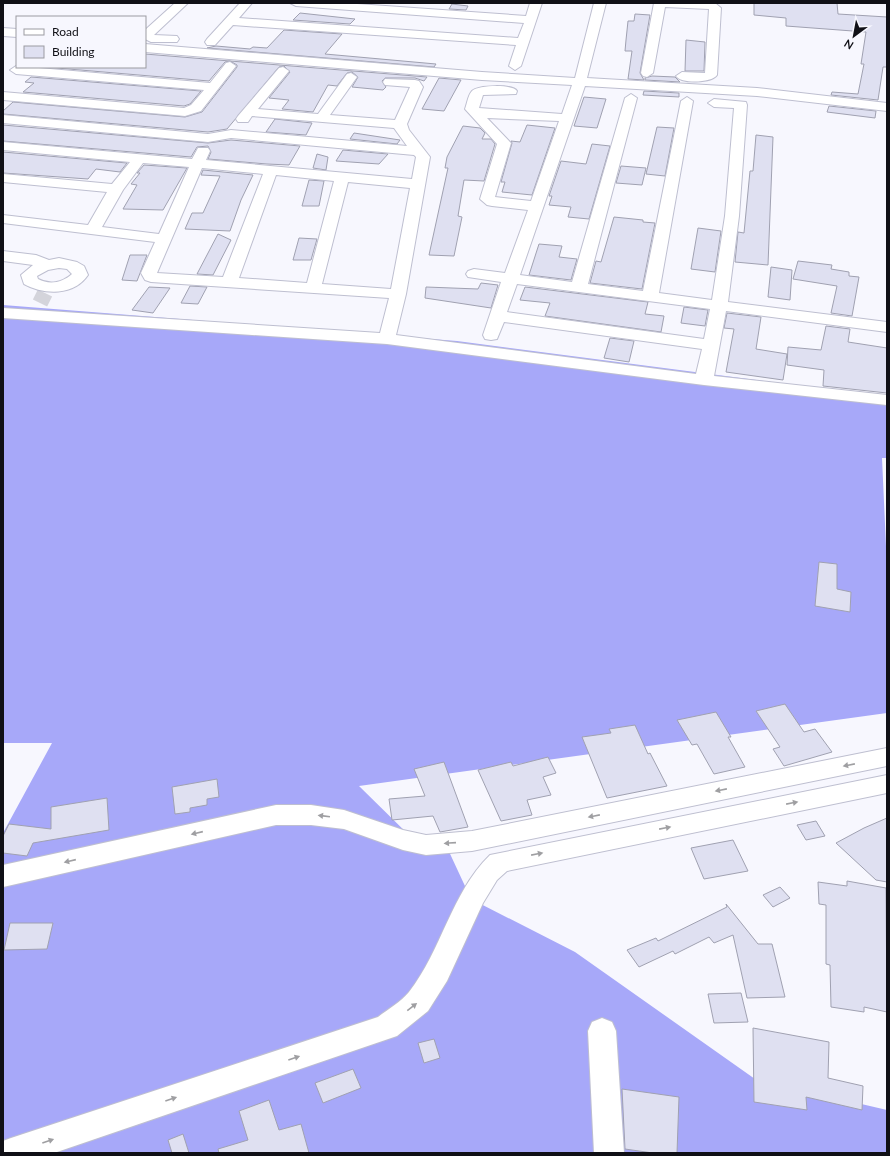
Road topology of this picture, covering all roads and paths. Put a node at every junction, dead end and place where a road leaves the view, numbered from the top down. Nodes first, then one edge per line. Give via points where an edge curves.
1 (182, 3) edge
2 (246, 3) edge
3 (296, 3) edge
4 (536, 3) edge
5 (600, 3) edge
6 (661, 3) edge
7 (531, 20) junction
8 (229, 21) junction
9 (3, 32) edge
10 (16, 33) edge
11 (211, 42) junction
12 (523, 42) junction
13 (146, 48) edge
14 (146, 58) edge
15 (230, 66) junction
16 (515, 66) junction
17 (17, 69) edge
18 (283, 71) junction
19 (647, 73) junction
20 (351, 77) junction
21 (580, 82) junction
22 (212, 87) junction
23 (3, 88) edge
24 (522, 92) dead end
25 (561, 94) dead end
26 (3, 96) edge
27 (592, 96) dead end
28 (615, 97) dead end
29 (887, 107) edge
30 (249, 112) junction
31 (475, 113) junction
32 (322, 117) junction
33 (568, 118) junction
34 (3, 119) edge
35 (400, 124) junction
36 (231, 134) junction
37 (208, 138) junction
38 (3, 146) edge
39 (419, 151) junction
40 (139, 159) junction
41 (198, 164) junction
42 (271, 170) junction
43 (342, 177) junction
44 (3, 178) edge
45 (417, 184) junction
46 (116, 189) junction
47 (537, 206) junction
48 (3, 219) edge
49 (93, 229) junction
50 (164, 239) junction
51 (3, 256) edge
52 (46, 265) junction
53 (474, 274) dead end
54 (510, 279) junction
55 (229, 283) junction
56 (579, 287) junction
57 (313, 289) junction
58 (398, 294) junction
59 (650, 296) junction
60 (42, 300) junction
61 (719, 305) junction
62 (3, 313) edge
63 (497, 316) junction
64 (887, 327) edge
65 (491, 335) dead end
66 (387, 339) junction
67 (711, 345) junction
68 (704, 380) junction
69 (887, 400) edge
70 (887, 758) edge
71 (887, 784) edge
72 (494, 850) junction
73 (3, 876) edge
74 (602, 1031) dead end
75 (11, 1153) edge
76 (609, 1153) edge

1 - 11 street via 148,36
2 - 8 street
3 - 7 street
4 - 7 street
5 - 21 street
6 - 19 street
6 - 19 street via 715,8 710,75 703,78
7 - 12 street
8 - 11 street
8 - 12 street
9 - 10 street
11 - 16 street
12 - 16 street
13 - 21 street via 381,69
14 - 15 street
15 - 18 street
15 - 22 street
16 - 21 street
17 - 22 street
17 - 23 street
18 - 20 street
18 - 30 street
19 - 21 street
20 - 32 street
20 - 35 street via 414,84 417,87
21 - 25 street
21 - 27 street
21 - 29 street via 757,92
21 - 33 street
22 - 26 street via 196,108 185,112
24 - 31 street via 484,90 477,93 472,109
28 - 56 street via 638,98
30 - 32 street
30 - 36 street
31 - 33 street
31 - 47 street via 504,143 487,199 492,202
32 - 35 street
33 - 47 street
34 - 37 street
35 - 39 street via 402,131
36 - 37 street
36 - 39 street
37 - 41 street
38 - 40 street
39 - 45 street via 423,157
40 - 41 street
40 - 46 street
41 - 42 street
41 - 50 street
42 - 43 street
42 - 55 street
43 - 45 street
43 - 57 street
44 - 46 street
45 - 58 street
46 - 49 street
47 - 54 street
48 - 49 street
49 - 50 street
50 - 55 street via 149,273 151,277
51 - 52 street via 36,260
52 - 60 street via 35,269 30,275 30,282 37,286
52 - 60 street via 71,265 78,269 80,275
53 - 54 street
54 - 56 street
54 - 63 street
55 - 57 street
56 - 59 street
57 - 58 street
58 - 66 street
59 - 61 street
59 - 61 street via 680,101 741,105 732,216
60 - 62 street
60 - 66 street
61 - 64 street
61 - 67 street
63 - 65 street
63 - 67 street
66 - 68 street
67 - 68 street
68 - 69 street
70 -> 72 street
72 -> 71 street
72 -> 73 street via 472,841 426,845 392,837 366,826 333,817 307,814 276,815
75 -> 72 street via 387,1027 418,1002 437,973 472,897 488,873
74 - 76 street

